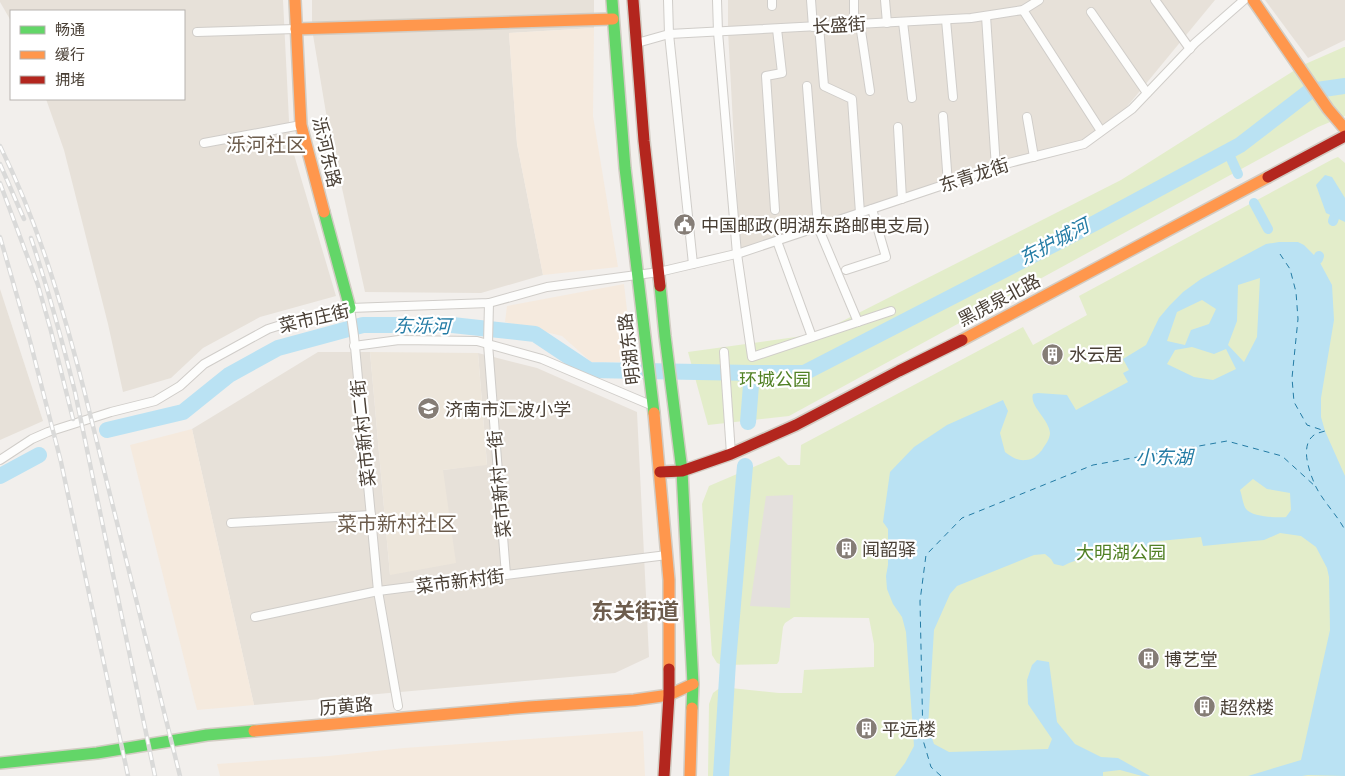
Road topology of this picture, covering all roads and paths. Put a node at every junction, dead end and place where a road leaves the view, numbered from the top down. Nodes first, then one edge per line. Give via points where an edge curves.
1 (295, 0) edge
2 (612, 0) edge
3 (633, 0) edge
4 (668, 0) edge
5 (717, 0) edge
6 (811, 0) edge
7 (854, 0) edge
8 (885, 0) edge
9 (1155, 0) edge
10 (1244, 0) edge
11 (1253, 0) edge
12 (1034, 1) edge
13 (1023, 10) junction
14 (1091, 12) dead end
15 (986, 16) junction
16 (613, 19) junction
17 (946, 20) junction
18 (903, 22) junction
19 (886, 23) junction
20 (857, 24) junction
21 (816, 27) junction
22 (296, 29) junction
23 (777, 29) junction
24 (197, 32) dead end
25 (718, 32) junction
26 (669, 34) junction
27 (636, 43) junction
28 (1190, 49) junction
29 (807, 86) dead end
30 (870, 91) dead end
31 (1147, 93) junction
32 (954, 97) dead end
33 (912, 98) dead end
34 (942, 116) dead end
35 (1027, 117) dead end
36 (301, 125) junction
37 (898, 127) dead end
38 (1345, 129) edge
39 (1101, 132) junction
40 (1345, 136) edge
41 (204, 143) dead end
42 (1034, 157) junction
43 (996, 168) junction
44 (948, 184) junction
45 (902, 199) junction
46 (872, 209) junction
47 (775, 210) dead end
48 (860, 213) junction
49 (818, 227) junction
50 (777, 241) junction
51 (737, 254) junction
52 (693, 264) junction
53 (846, 270) dead end
54 (659, 272) junction
55 (638, 275) junction
56 (489, 304) junction
57 (350, 308) junction
58 (891, 311) dead end
59 (858, 322) junction
60 (812, 337) junction
61 (488, 342) junction
62 (354, 346) junction
63 (724, 352) dead end
64 (653, 405) junction
65 (731, 454) junction
66 (0, 460) edge
67 (682, 471) junction
68 (660, 472) junction
69 (371, 515) junction
70 (230, 523) dead end
71 (668, 555) junction
72 (506, 575) junction
73 (378, 591) junction
74 (255, 617) dead end
75 (693, 684) junction
76 (669, 695) junction
77 (398, 706) dead end
78 (0, 763) edge
79 (664, 776) edge
80 (690, 776) edge

1 - 22 main road, 泺河东路
2 - 16 main road, 明湖东路
3 - 27 main road
4 - 26 street
5 - 25 street
6 - 21 street
7 - 20 street
8 - 19 street
9 - 28 street
10 - 28 street, 东青龙街
11 - 38 main road
12 - 13 street, 长盛街
13 - 15 street, 长盛街
13 - 39 street
14 - 31 street
15 - 17 street, 长盛街
15 - 43 street
16 - 22 main road
16 - 55 main road, 明湖东路 via 625,168
17 - 18 street, 长盛街
17 - 32 street
18 - 19 street, 长盛街
18 - 33 street
19 - 20 street, 长盛街
20 - 21 street, 长盛街
20 - 30 street
21 - 23 street, 长盛街
21 - 48 street via 824,86 852,100
22 - 24 street
22 - 36 main road, 泺河东路
23 - 25 street, 长盛街
23 - 47 street via 782,73 766,76
25 - 26 street, 长盛街
25 - 51 street
26 - 27 street, 长盛街
26 - 52 street
27 - 54 main road
28 - 31 street, 东青龙街
29 - 49 street
31 - 39 street, 东青龙街 via 1132,109
34 - 44 street
35 - 42 street
36 - 41 street
36 - 57 main road, 泺河东路
37 - 45 street
39 - 42 street, 东青龙街 via 1084,144
40 - 65 main road, 黑虎泉北路 via 967,337 796,425
42 - 43 street, 东青龙街
43 - 44 street, 东青龙街
44 - 45 street, 东青龙街
45 - 46 street, 东青龙街
46 - 48 street, 东青龙街
46 - 53 street via 886,257
48 - 49 street, 东青龙街
49 - 50 street, 东青龙街
49 - 59 street
50 - 51 street, 东青龙街
50 - 60 street
51 - 52 street, 东青龙街
51 - 60 street via 752,357
52 - 54 street, 东青龙街
54 - 55 street, 菜市庄街
54 - 67 main road
55 - 56 street, 菜市庄街 via 547,287
55 - 64 main road, 明湖东路
56 - 57 street, 菜市庄街
56 - 61 street, 菜市新村一街
57 - 62 street, 菜市新村二街
57 - 66 street, 菜市庄街 via 268,329 204,364 180,386 155,401 48,432
58 - 59 street
59 - 60 street
61 - 62 street via 400,340
61 - 64 street via 542,359
61 - 72 street, 菜市新村一街
62 - 69 street, 菜市新村二街
63 - 65 street
64 - 68 main road, 明湖东路
65 - 67 main road, 黑虎泉北路
67 - 68 main road, 黑虎泉北路
67 - 75 main road
68 - 71 main road, 明湖东路
69 - 70 street
69 - 73 street, 菜市新村二街
71 - 72 street, 菜市新村街
71 - 76 main road, 明湖东路
72 - 73 street, 菜市新村街
73 - 74 street, 菜市新村街
73 - 77 street, 菜市新村二街
75 - 76 main road, 历黄路
75 - 80 main road
76 - 78 main road, 历黄路 via 207,735 97,753
76 - 79 main road, 明湖东路

